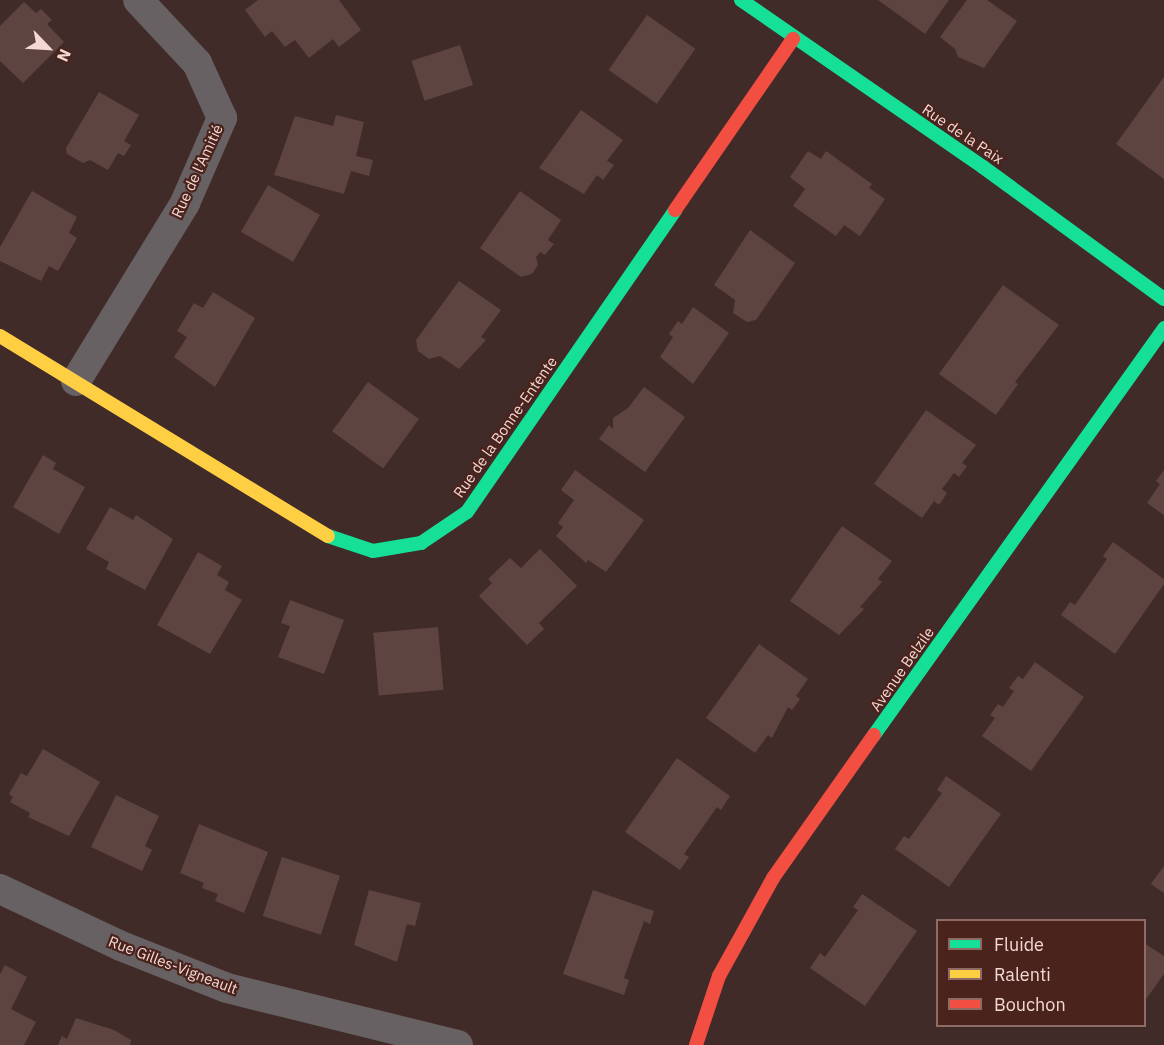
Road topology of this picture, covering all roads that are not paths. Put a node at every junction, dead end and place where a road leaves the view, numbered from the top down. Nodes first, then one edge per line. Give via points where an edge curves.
1 (138, 0) edge
2 (741, 0) edge
3 (793, 39) junction
4 (1164, 299) edge
5 (1164, 328) edge
6 (0, 336) edge
7 (76, 381) junction
8 (0, 890) edge
9 (458, 1045) edge
10 (696, 1045) edge

1 - 7 street, Rue de l'Amitié via 197,63 222,118 185,203
2 - 3 street, Rue de la Paix
3 - 4 street, Rue de la Paix via 983,167
3 - 7 street, Rue de la Bonne-Entente via 467,512 421,543 373,551 324,535
5 - 10 street, Avenue Belzile via 773,878 719,976
6 - 7 street, Rue de la Bonne-Entente
8 - 9 street, Rue Gilles-Vigneault via 121,946 227,988

